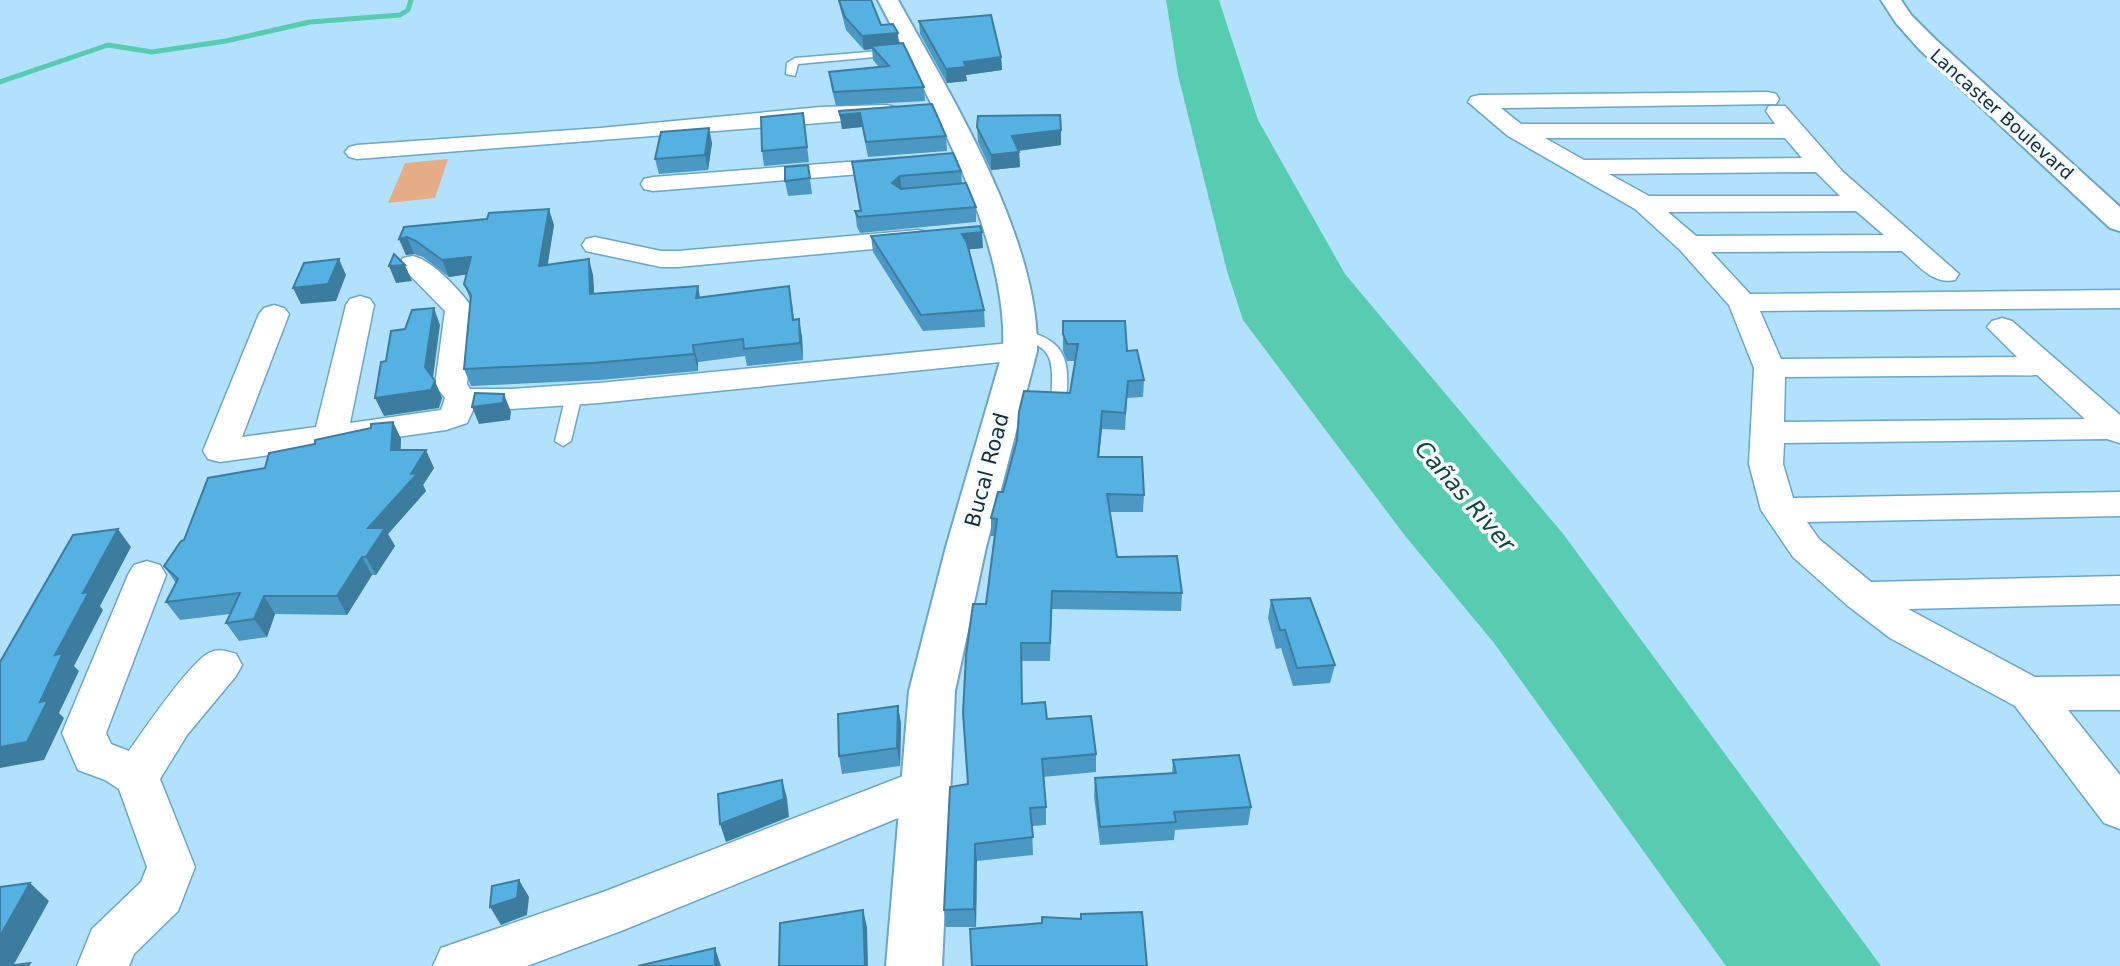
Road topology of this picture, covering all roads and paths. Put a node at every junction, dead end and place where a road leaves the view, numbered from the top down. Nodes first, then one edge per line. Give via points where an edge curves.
1 (888, 0) edge
2 (1891, 0) edge
3 (1918, 0) edge
4 (914, 51) junction
5 (791, 74) dead end
6 (926, 110) junction
7 (1516, 131) junction
8 (1790, 131) junction
9 (357, 152) dead end
10 (921, 163) edge
11 (1822, 165) junction
12 (1583, 167) junction
13 (653, 184) dead end
14 (2120, 192) edge
15 (1864, 203) junction
16 (1644, 204) junction
17 (2120, 222) edge
18 (974, 233) junction
19 (1910, 243) junction
20 (1689, 244) junction
21 (595, 245) dead end
22 (413, 264) dead end
23 (1945, 274) dead end
24 (2120, 299) edge
25 (1742, 303) junction
26 (360, 305) dead end
27 (274, 314) dead end
28 (2002, 327) dead end
29 (1021, 342) junction
30 (2045, 366) junction
31 (1770, 368) junction
32 (1059, 394) edge
33 (574, 395) junction
34 (461, 398) junction
35 (2118, 431) edge
36 (1766, 433) junction
37 (331, 436) junction
38 (563, 441) dead end
39 (2120, 504) edge
40 (1779, 510) junction
41 (147, 575) dead end
42 (2120, 590) edge
43 (1862, 596) junction
44 (221, 665) dead end
45 (2120, 692) edge
46 (2030, 694) junction
47 (137, 778) junction
48 (923, 787) junction
49 (2120, 809) edge
50 (103, 966) edge
51 (460, 966) edge
52 (915, 966) edge

1 - 4 street, Bucal Road
2 - 17 street, Lancaster Boulevard via 1927,44
3 - 14 street, Lancaster Boulevard via 1930,22 1955,47
4 - 5 lane via 795,61
4 - 6 street, Bucal Road
6 - 9 street via 821,114
6 - 18 street, Bucal Road via 967,176
7 - 8 street
7 - 8 street via 1479,102 1765,92
7 - 12 street
8 - 11 street
10 - 13 street
11 - 12 street
11 - 15 street
12 - 16 street
15 - 16 street
15 - 19 street
16 - 20 street
18 - 21 street via 678,259
18 - 29 street, Bucal Road
19 - 20 street
19 - 23 street
20 - 25 street
22 - 34 street via 460,311 451,385
24 - 25 street
25 - 31 street
26 - 37 street
27 - 37 street via 220,451
28 - 30 street
29 - 32 lane via 1045,340 1056,353 1061,365
29 - 33 street
29 - 48 street, Bucal Road via 932,691
30 - 31 street
30 - 35 street
31 - 36 street
33 - 34 street
33 - 38 lane
34 - 37 street via 455,416 446,420
35 - 36 street
36 - 40 street via 1766,464
39 - 40 street
40 - 43 street via 1806,548
41 - 47 street via 84,733 94,757
42 - 43 street
43 - 46 street via 1904,627
44 - 47 street via 172,723
45 - 46 street
46 - 49 street
47 - 50 street via 171,867 160,896 103,956
48 - 51 street via 603,915
48 - 52 street, Bucal Road

